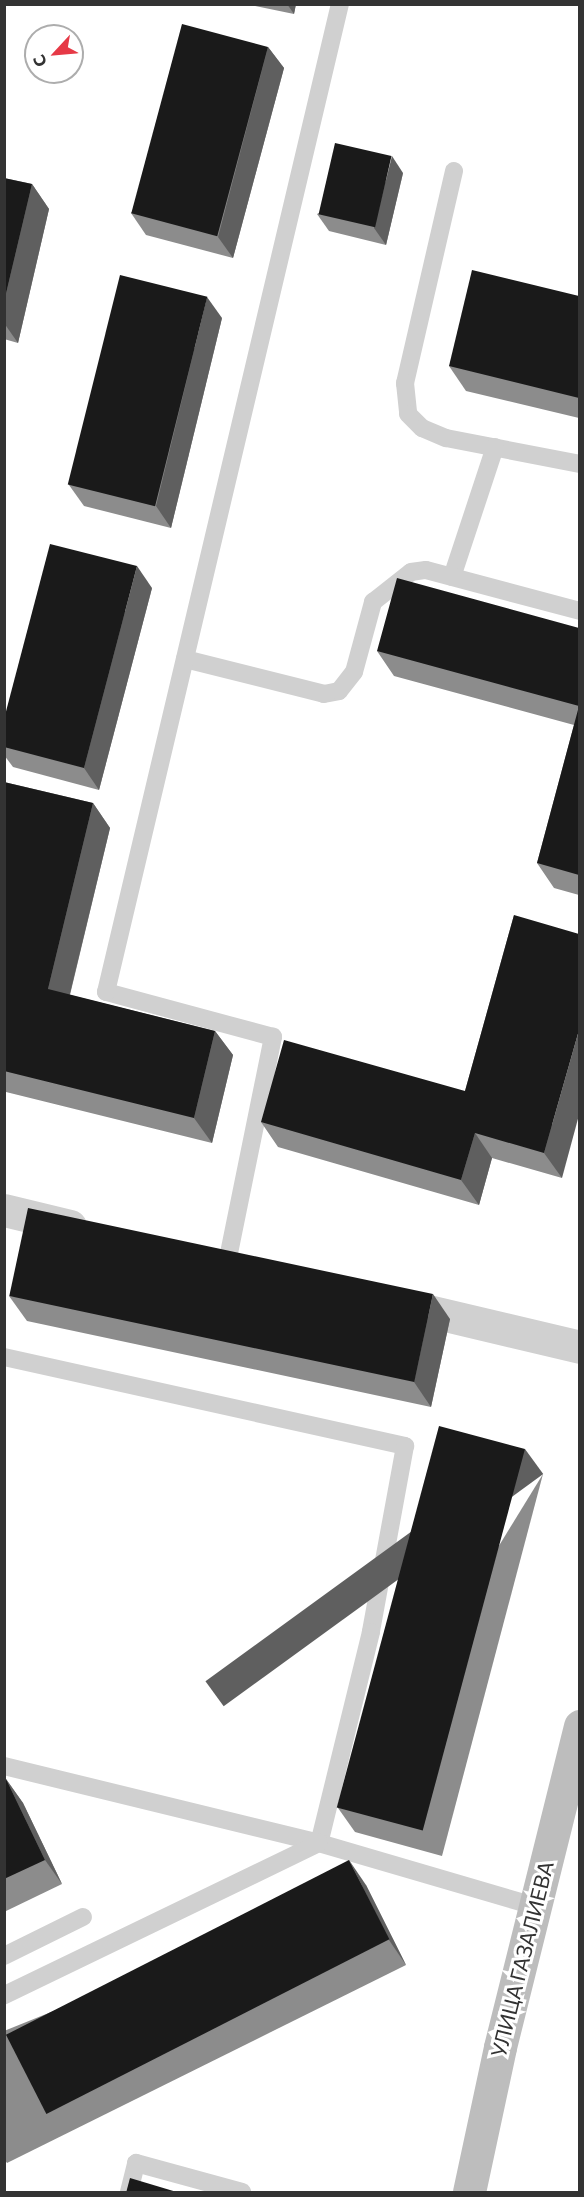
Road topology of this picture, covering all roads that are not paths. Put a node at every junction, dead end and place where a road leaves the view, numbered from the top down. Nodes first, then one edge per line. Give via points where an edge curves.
1 (340, 4) edge
2 (454, 171) dead end
3 (495, 447) junction
4 (579, 464) edge
5 (452, 577) junction
6 (579, 611) edge
7 (185, 659) junction
8 (4, 1210) edge
9 (105, 1234) edge
10 (194, 1255) edge
11 (227, 1263) junction
12 (261, 1271) edge
13 (372, 1298) edge
14 (579, 1347) edge
15 (4, 1357) edge
16 (579, 1726) edge
17 (4, 1766) edge
18 (319, 1842) junction
19 (535, 1906) junction
20 (83, 1917) dead end
21 (4, 1956) edge
22 (6, 1990) edge
23 (129, 2193) edge
24 (242, 2193) edge
25 (469, 2193) edge

1 - 7 lane
2 - 3 lane via 405,383 408,414 422,428 446,438
3 - 4 lane
3 - 5 lane
5 - 6 lane
5 - 7 lane via 426,570 411,572 373,602 354,672 339,691 324,694
7 - 11 lane via 106,992 273,1037
8 - 9 street
10 - 11 street
11 - 12 street
13 - 14 street
15 - 18 lane via 405,1446 371,1632
16 - 19 main road, УЛИЦА ГАЗАЛИЕВА
17 - 18 lane
18 - 19 lane
18 - 22 lane
19 - 25 main road, УЛИЦА ГАЗАЛИЕВА
20 - 21 lane
23 - 24 lane via 136,2163

